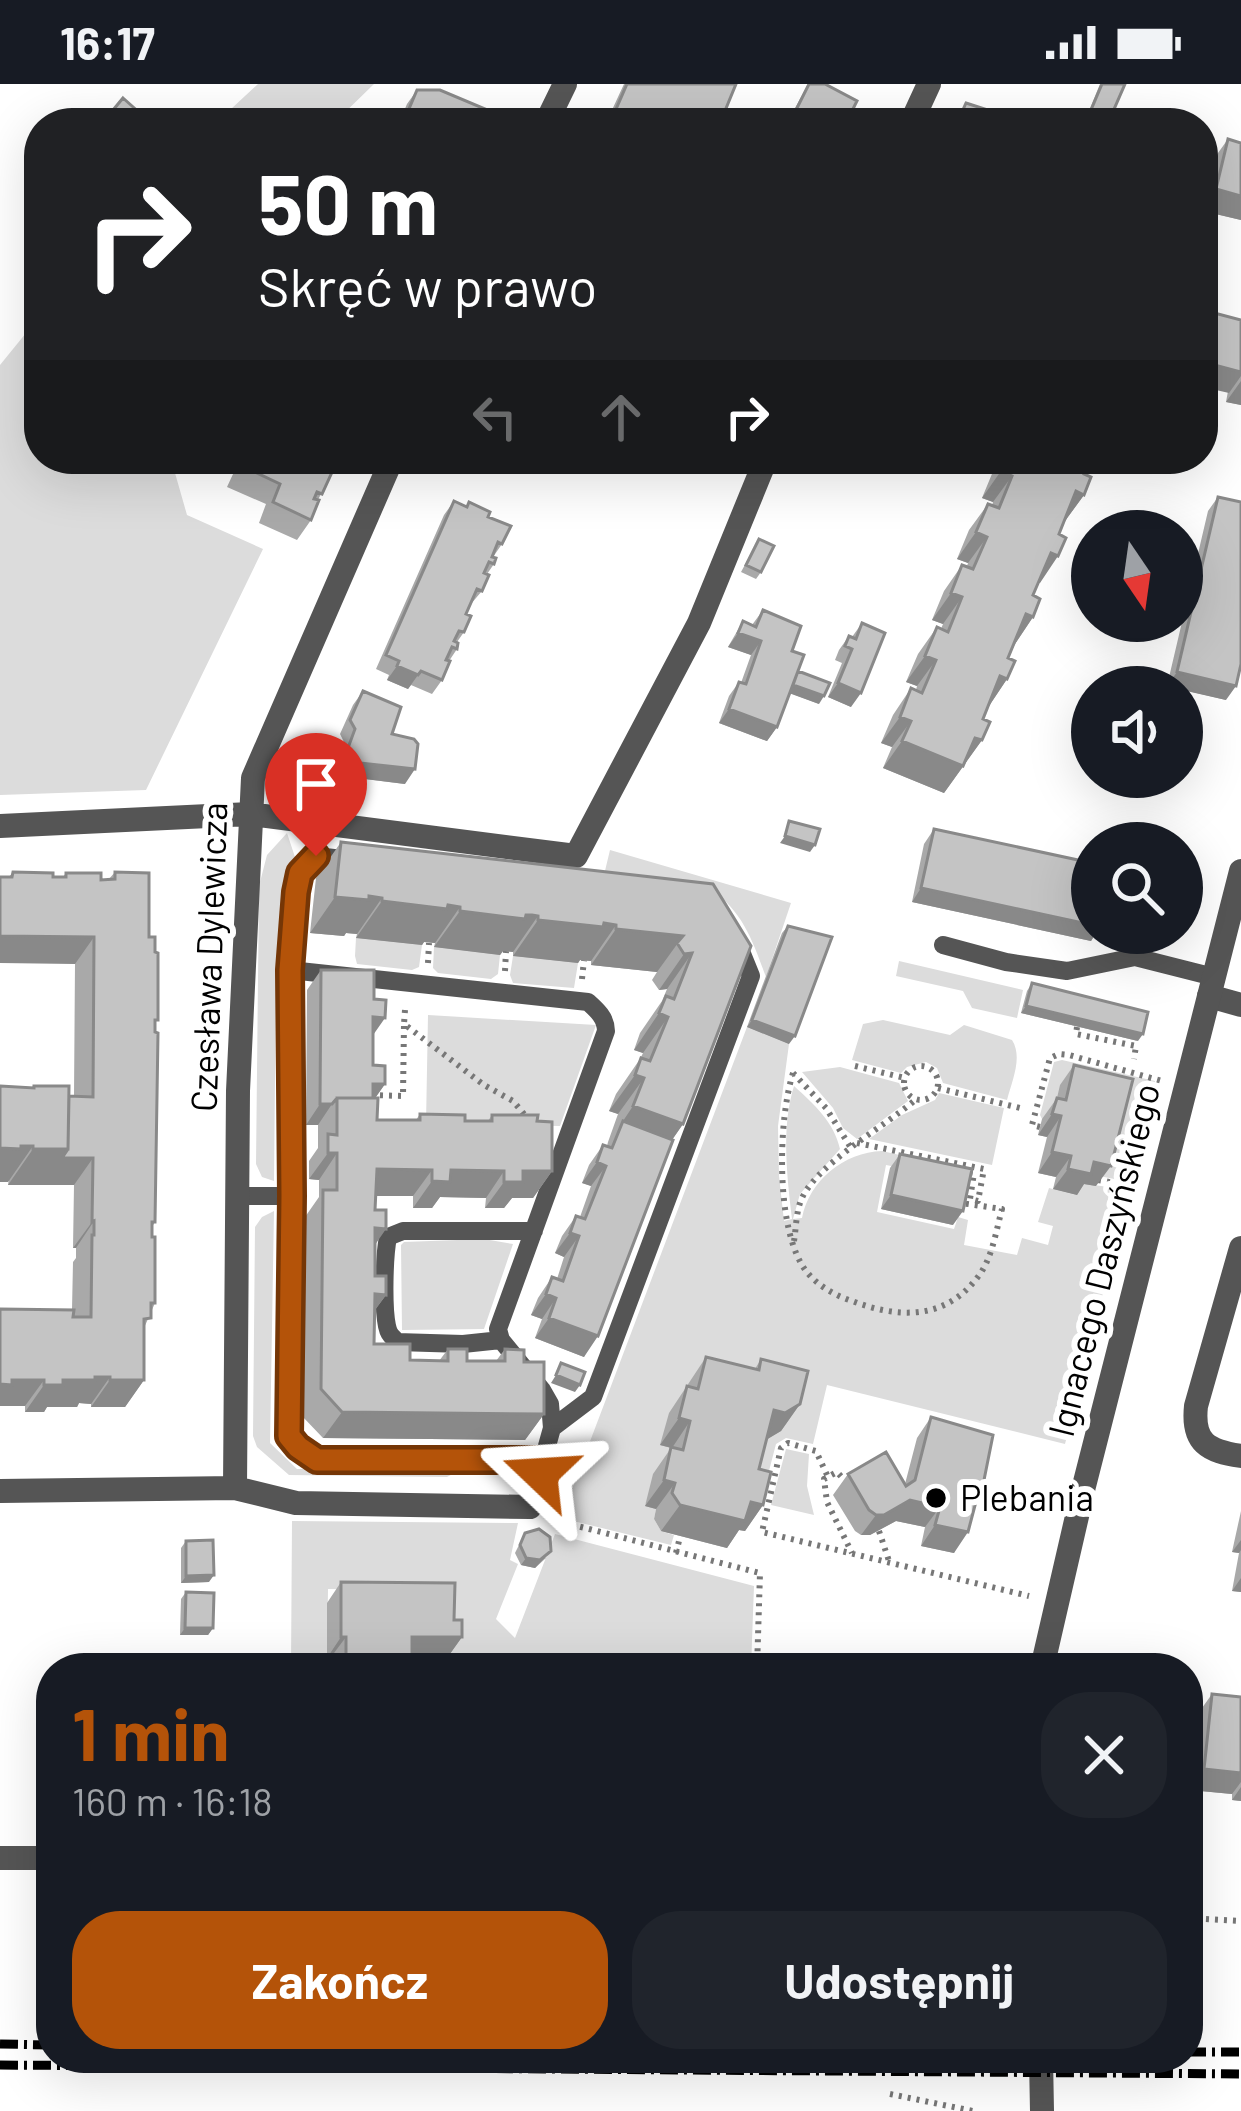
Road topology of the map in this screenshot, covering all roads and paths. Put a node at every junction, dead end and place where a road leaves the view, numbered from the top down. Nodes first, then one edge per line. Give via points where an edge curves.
1 (385, 474) edge
2 (760, 474) edge
3 (250, 814) junction
4 (0, 826) edge
5 (362, 861) edge
6 (1241, 872) edge
7 (726, 923) edge
8 (943, 945) dead end
9 (290, 970) junction
10 (405, 982) junction
11 (1212, 987) junction
12 (1241, 1005) edge
13 (404, 1024) junction
14 (1077, 1027) edge
15 (1134, 1059) dead end
16 (855, 1066) dead end
17 (905, 1078) junction
18 (1162, 1081) dead end
19 (938, 1088) junction
20 (370, 1096) edge
21 (916, 1100) junction
22 (1020, 1108) dead end
23 (1040, 1127) dead end
24 (854, 1146) junction
25 (552, 1179) junction
26 (1098, 1180) edge
27 (1136, 1186) dead end
28 (238, 1196) junction
29 (292, 1196) junction
30 (534, 1231) junction
31 (794, 1245) junction
32 (1241, 1248) edge
33 (502, 1340) junction
34 (552, 1428) junction
35 (1241, 1456) edge
36 (544, 1460) junction
37 (826, 1475) junction
38 (850, 1485) edge
39 (236, 1488) junction
40 (0, 1491) edge
41 (530, 1507) junction
42 (879, 1531) edge
43 (680, 1537) edge
44 (676, 1553) junction
45 (852, 1553) junction
46 (889, 1562) junction
47 (1033, 1596) dead end
48 (757, 1653) edge
49 (1045, 1653) edge
50 (0, 1858) edge
51 (36, 1858) edge
52 (1203, 1919) edge
53 (1241, 1921) edge
54 (1041, 2073) edge
55 (890, 2094) dead end
56 (973, 2111) edge
57 (1042, 2111) edge

1 - 3 street, Czesława Dylewicza via 253,778
2 - 3 street via 699,623 576,856
3 - 4 street
3 - 28 street, Czesława Dylewicza
5 - 9 lane via 316,856 300,873
6 - 11 street, Ignacego Daszyńskiego
7 - 34 lane via 751,976 593,1397
8 - 11 lane via 1067,971 1135,957
9 - 10 lane
9 - 29 lane
10 - 13 path
10 - 25 lane via 587,1002 598,1011 606,1031
11 - 12 street
11 - 49 street, Ignacego Daszyńskiego
13 - 20 path via 403,1096
13 - 25 path via 513,1101 528,1117
14 - 15 path via 1076,1034 1136,1046
16 - 17 path
17 - 19 path via 926,1067
17 - 21 path
18 - 23 path via 1054,1055 1032,1125
19 - 21 path
19 - 22 path
21 - 24 path
24 - 31 path via 801,1200
24 - 31 path via 793,1073 782,1174
24 - 31 path via 984,1169 978,1201 970,1199 969,1172 961,1202 1001,1209 979,1277 927,1312 902,1315 817,1283
25 - 30 lane
26 - 27 path
28 - 29 lane
28 - 39 street, Czesława Dylewicza
29 - 36 lane via 288,1425 298,1447 317,1460
30 - 33 lane via 498,1329
30 - 33 lane via 388,1237 387,1329 397,1342
32 - 35 street via 1194,1421 1204,1444
33 - 34 lane via 550,1404
34 - 36 lane
36 - 41 lane
37 - 38 path via 837,1472
37 - 45 path via 826,1502
37 - 45 path via 816,1451 781,1448 762,1532
39 - 40 street
39 - 41 street via 296,1503
41 - 44 path
42 - 46 path
43 - 44 path
44 - 48 path via 760,1573
45 - 46 path
46 - 47 path
50 - 51 street
52 - 53 path
54 - 57 street
55 - 56 path

